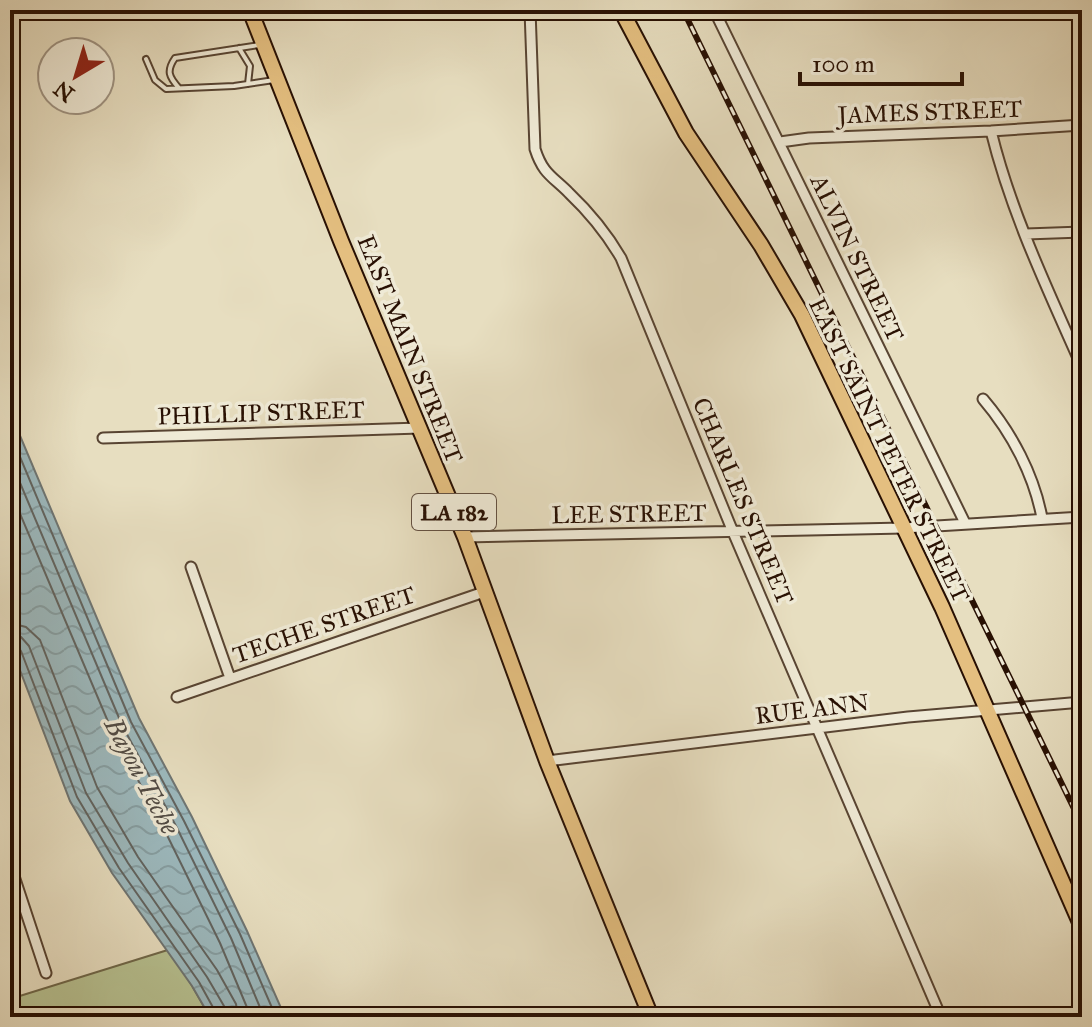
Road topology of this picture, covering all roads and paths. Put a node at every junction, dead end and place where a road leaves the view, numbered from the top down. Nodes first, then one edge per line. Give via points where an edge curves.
1 (250, 10) edge
2 (530, 10) edge
3 (621, 10) edge
4 (714, 10) edge
5 (264, 44) junction
6 (239, 48) junction
7 (146, 59) dead end
8 (277, 80) junction
9 (248, 84) junction
10 (179, 88) junction
11 (1082, 125) edge
12 (991, 131) junction
13 (780, 142) junction
14 (1082, 232) edge
15 (1026, 234) junction
16 (1082, 367) edge
17 (983, 399) dead end
18 (420, 428) junction
19 (103, 438) dead end
20 (1082, 517) edge
21 (1042, 518) junction
22 (965, 523) junction
23 (904, 528) junction
24 (733, 532) junction
25 (465, 537) junction
26 (191, 567) dead end
27 (484, 592) junction
28 (230, 678) junction
29 (177, 697) dead end
30 (1082, 702) edge
31 (988, 709) junction
32 (818, 728) junction
33 (547, 761) junction
34 (10, 864) edge
35 (1082, 927) edge
36 (46, 973) dead end
37 (651, 1017) edge
38 (941, 1017) edge

1 - 5 main road, EAST MAIN STREET / LA 182
2 - 24 street, CHARLES STREET via 539,162 607,234 621,258
3 - 23 main road, EAST SAINT PETER STREET via 686,133 802,315
4 - 13 street, ALVIN STREET
5 - 6 lane
5 - 8 main road, EAST MAIN STREET / LA 182
6 - 9 lane via 250,66
6 - 10 lane via 175,58 170,78
7 - 10 lane via 155,80 166,89
8 - 9 lane
8 - 18 main road, EAST MAIN STREET / LA 182
9 - 10 lane
11 - 12 street, JAMES STREET
12 - 13 street, JAMES STREET
12 - 15 street
13 - 22 street, ALVIN STREET
14 - 15 street
15 - 16 street
17 - 21 street via 1021,457 1038,494
18 - 19 street, PHILLIP STREET
18 - 25 main road, EAST MAIN STREET / LA 182
20 - 21 street, LEE STREET
21 - 22 street, LEE STREET
22 - 23 street, LEE STREET
23 - 24 street, LEE STREET
23 - 31 main road, EAST SAINT PETER STREET
24 - 25 street, LEE STREET
24 - 32 street, CHARLES STREET
25 - 27 main road, EAST MAIN STREET / LA 182
26 - 28 street
27 - 28 street, TECHE STREET
27 - 33 main road, EAST MAIN STREET / LA 182
28 - 29 street, TECHE STREET
30 - 31 street, RUE ANN
31 - 32 street, RUE ANN
31 - 35 main road, EAST SAINT PETER STREET
32 - 33 street, RUE ANN
32 - 38 street, CHARLES STREET
33 - 37 main road, EAST MAIN STREET / LA 182
34 - 36 street

